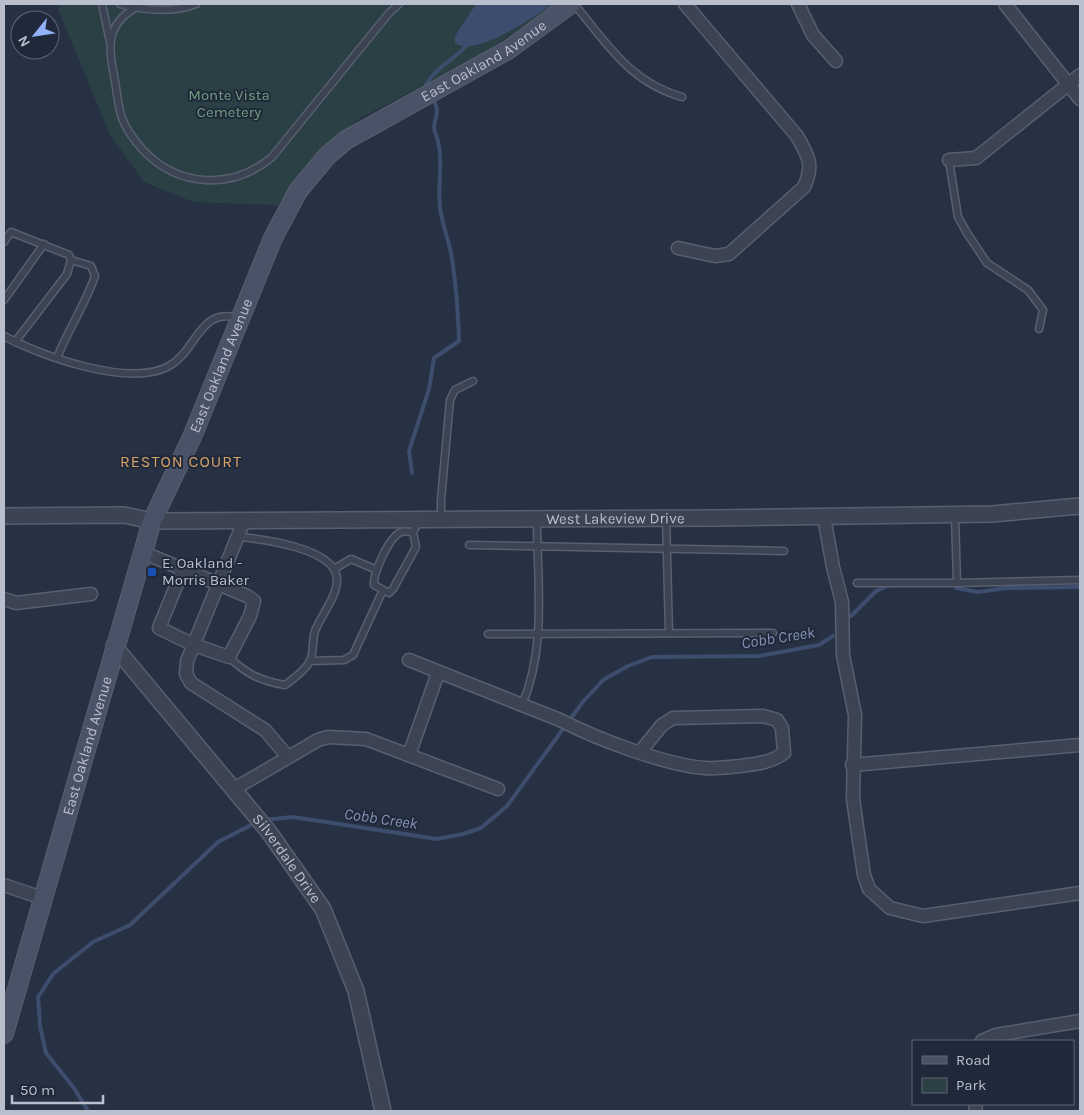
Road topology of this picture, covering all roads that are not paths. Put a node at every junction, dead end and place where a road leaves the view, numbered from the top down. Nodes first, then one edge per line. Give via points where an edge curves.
1 (102, 4) edge
2 (120, 4) edge
3 (196, 4) edge
4 (391, 4) edge
5 (399, 4) edge
6 (573, 4) edge
7 (685, 4) edge
8 (798, 4) edge
9 (1005, 4) edge
10 (135, 8) junction
11 (389, 13) junction
12 (110, 42) junction
13 (836, 61) dead end
14 (1080, 75) edge
15 (1068, 84) junction
16 (682, 97) dead end
17 (1080, 99) edge
18 (949, 160) joint
19 (4, 242) edge
20 (44, 244) junction
21 (678, 248) dead end
22 (72, 260) junction
23 (4, 300) edge
24 (240, 318) junction
25 (1039, 329) dead end
26 (4, 336) edge
27 (15, 342) junction
28 (57, 358) junction
29 (473, 381) dead end
30 (1080, 506) edge
31 (955, 514) junction
32 (4, 516) edge
33 (824, 517) junction
34 (666, 518) junction
35 (537, 519) junction
36 (441, 520) junction
37 (152, 521) junction
38 (244, 521) junction
39 (416, 526) junction
40 (239, 537) junction
41 (469, 545) dead end
42 (537, 546) junction
43 (666, 549) junction
44 (784, 551) dead end
45 (142, 552) junction
46 (334, 568) junction
47 (183, 569) junction
48 (377, 570) junction
49 (1080, 580) edge
50 (958, 583) junction
51 (219, 584) junction
52 (857, 584) dead end
53 (383, 590) junction
54 (91, 594) dead end
55 (4, 599) edge
56 (669, 633) junction
57 (773, 633) dead end
58 (488, 634) dead end
59 (538, 634) junction
60 (194, 645) junction
61 (114, 646) junction
62 (229, 657) junction
63 (409, 660) dead end
64 (310, 661) junction
65 (438, 673) junction
66 (522, 705) junction
67 (1080, 745) edge
68 (640, 752) junction
69 (409, 755) junction
70 (288, 757) junction
71 (852, 764) junction
72 (234, 789) junction
73 (498, 789) dead end
74 (4, 885) edge
75 (1080, 893) edge
76 (42, 898) junction
77 (1080, 1021) edge
78 (4, 1034) edge
79 (984, 1040) edge
80 (383, 1111) edge

1 - 12 lane
2 - 10 lane
3 - 10 lane via 187,8
4 - 11 lane
5 - 11 lane
6 - 16 lane via 629,70 662,91
6 - 24 main road, East Oakland Avenue via 508,50 374,123 327,156 287,210
7 - 21 street via 797,136 807,153 810,172 804,187 728,254 715,256
8 - 13 street via 813,35
9 - 15 street
10 - 12 lane via 115,26
11 - 12 lane via 272,158 258,169 233,179 180,177 154,161 135,141 122,119
14 - 15 street
15 - 17 street
15 - 18 street via 976,158
18 - 25 lane via 958,217 987,264 1028,290 1043,310
19 - 20 lane via 11,232
20 - 22 lane via 69,255
20 - 23 lane
22 - 27 lane via 67,274
22 - 28 lane via 91,266 95,276
24 - 28 lane via 225,314 212,318 184,355 169,366 147,374 102,370
24 - 37 main road, East Oakland Avenue via 192,437
26 - 27 lane
27 - 28 lane
29 - 36 lane via 454,390 450,400
30 - 31 street, West Lakeview Drive
31 - 33 street, West Lakeview Drive
31 - 50 lane
32 - 37 street, West Lakeview Drive via 124,515
33 - 34 street, West Lakeview Drive
33 - 71 street via 842,602 843,655 855,714
34 - 35 street, West Lakeview Drive
34 - 43 lane
35 - 36 street, West Lakeview Drive
35 - 42 lane
36 - 39 street, West Lakeview Drive
37 - 38 street, West Lakeview Drive
37 - 45 main road, East Oakland Avenue
38 - 39 street, West Lakeview Drive
38 - 40 street
39 - 48 lane via 396,536
39 - 53 lane via 416,547 393,589 389,593
40 - 46 lane via 275,540 325,560
40 - 51 street
41 - 42 lane
42 - 43 lane
42 - 59 lane
43 - 44 lane
43 - 56 lane
45 - 47 street
45 - 61 main road, East Oakland Avenue
46 - 48 lane via 351,559
46 - 64 lane via 337,578 335,590 315,632
47 - 51 street
47 - 60 street via 159,628
48 - 53 lane via 374,585
49 - 50 lane
50 - 52 lane
51 - 60 street
51 - 62 street via 254,601
53 - 64 lane via 353,654 344,660
54 - 55 street via 16,603
56 - 57 lane
56 - 59 lane
58 - 59 lane
59 - 66 lane via 531,684
60 - 62 street
60 - 70 street via 187,661 186,674 191,683 265,730
61 - 72 street, Silverdale Drive
61 - 76 main road, East Oakland Avenue
62 - 64 lane via 250,675 285,685 296,678
63 - 65 street
65 - 66 street
65 - 69 street
66 - 68 street
67 - 71 street
68 - 68 street via 677,764 707,769 762,763 784,753 782,728 777,720 764,716 673,718 662,724
69 - 70 street via 366,739 328,737
69 - 73 street
70 - 72 street
71 - 75 street via 853,799 864,875 869,890 890,908 923,916
72 - 80 street, Silverdale Drive via 323,909 342,951 361,1009
74 - 76 street
76 - 78 main road, East Oakland Avenue
77 - 79 street via 996,1035

